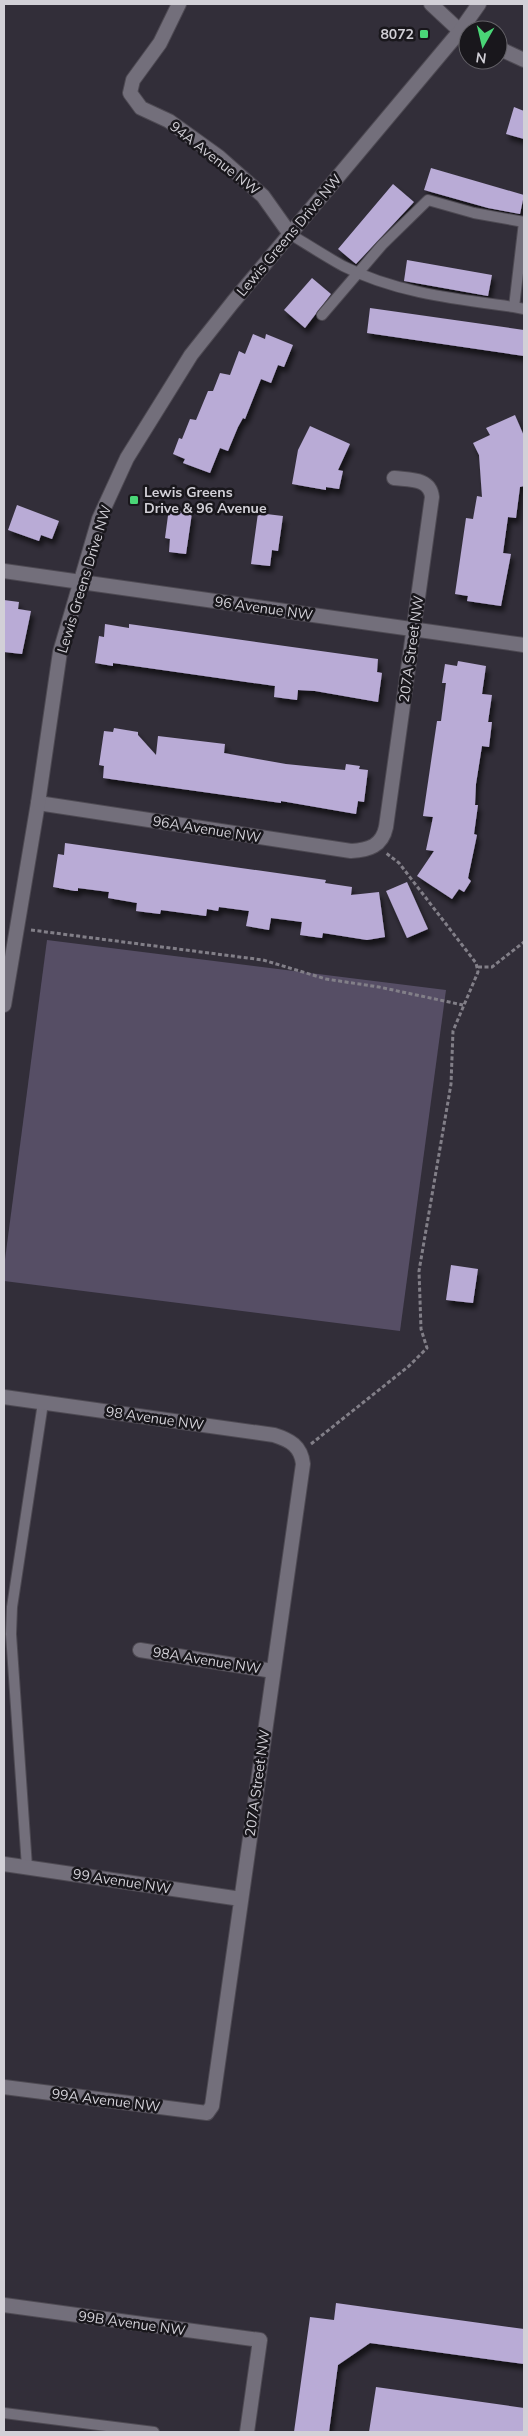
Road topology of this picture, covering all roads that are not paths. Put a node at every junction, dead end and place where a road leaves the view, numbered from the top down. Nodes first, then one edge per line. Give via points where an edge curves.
1 (179, 4) edge
2 (431, 4) edge
3 (479, 4) edge
4 (471, 20) edge
5 (458, 28) edge
6 (458, 40) edge
7 (508, 53) edge
8 (524, 60) edge
9 (290, 234) junction
10 (359, 272) junction
11 (519, 308) edge
12 (322, 315) dead end
13 (394, 478) dead end
14 (4, 571) edge
15 (81, 582) junction
16 (414, 630) junction
17 (524, 645) edge
18 (38, 803) junction
19 (376, 845) joint
20 (4, 1005) edge
21 (4, 1397) edge
22 (43, 1403) junction
23 (301, 1452) joint
24 (140, 1650) dead end
25 (273, 1670) junction
26 (4, 1864) edge
27 (28, 1867) junction
28 (241, 1900) junction
29 (4, 2087) edge
30 (207, 2113) joint
31 (4, 2305) edge
32 (4, 2413) edge
33 (154, 2432) edge
34 (248, 2432) edge

1 - 9 street, 94A Avenue NW via 160,44 133,80 130,93 141,108 169,121 219,157 263,196
2 - 5 street
3 - 4 street, Lewis Greens Drive NW
6 - 9 street, Lewis Greens Drive NW
7 - 8 street
9 - 10 lane
9 - 15 street, Lewis Greens Drive NW via 191,356 126,458 99,519
10 - 11 lane via 433,296
10 - 11 lane via 428,200 524,222
10 - 12 lane
13 - 16 street, 207A Street NW via 424,482 431,490
14 - 15 street, 96 Avenue NW
15 - 16 street, 96 Avenue NW
15 - 18 street, Lewis Greens Drive NW via 60,652
16 - 17 street, 96 Avenue NW
16 - 19 street, 207A Street NW via 386,827
18 - 19 street, 96A Avenue NW via 351,850
18 - 20 street, Lewis Greens Drive NW
21 - 22 street, 98 Avenue NW
22 - 23 street, 98 Avenue NW via 274,1436 290,1441
22 - 27 lane via 12,1607 11,1634
23 - 25 street, 207A Street NW via 302,1472
24 - 25 street, 98A Avenue NW
25 - 28 street, 207A Street NW
26 - 27 street, 99 Avenue NW
27 - 28 street, 99 Avenue NW
28 - 30 street, 207A Street NW via 212,2106
29 - 30 street, 99A Avenue NW
31 - 34 street, 99B Avenue NW via 260,2340
32 - 33 lane

